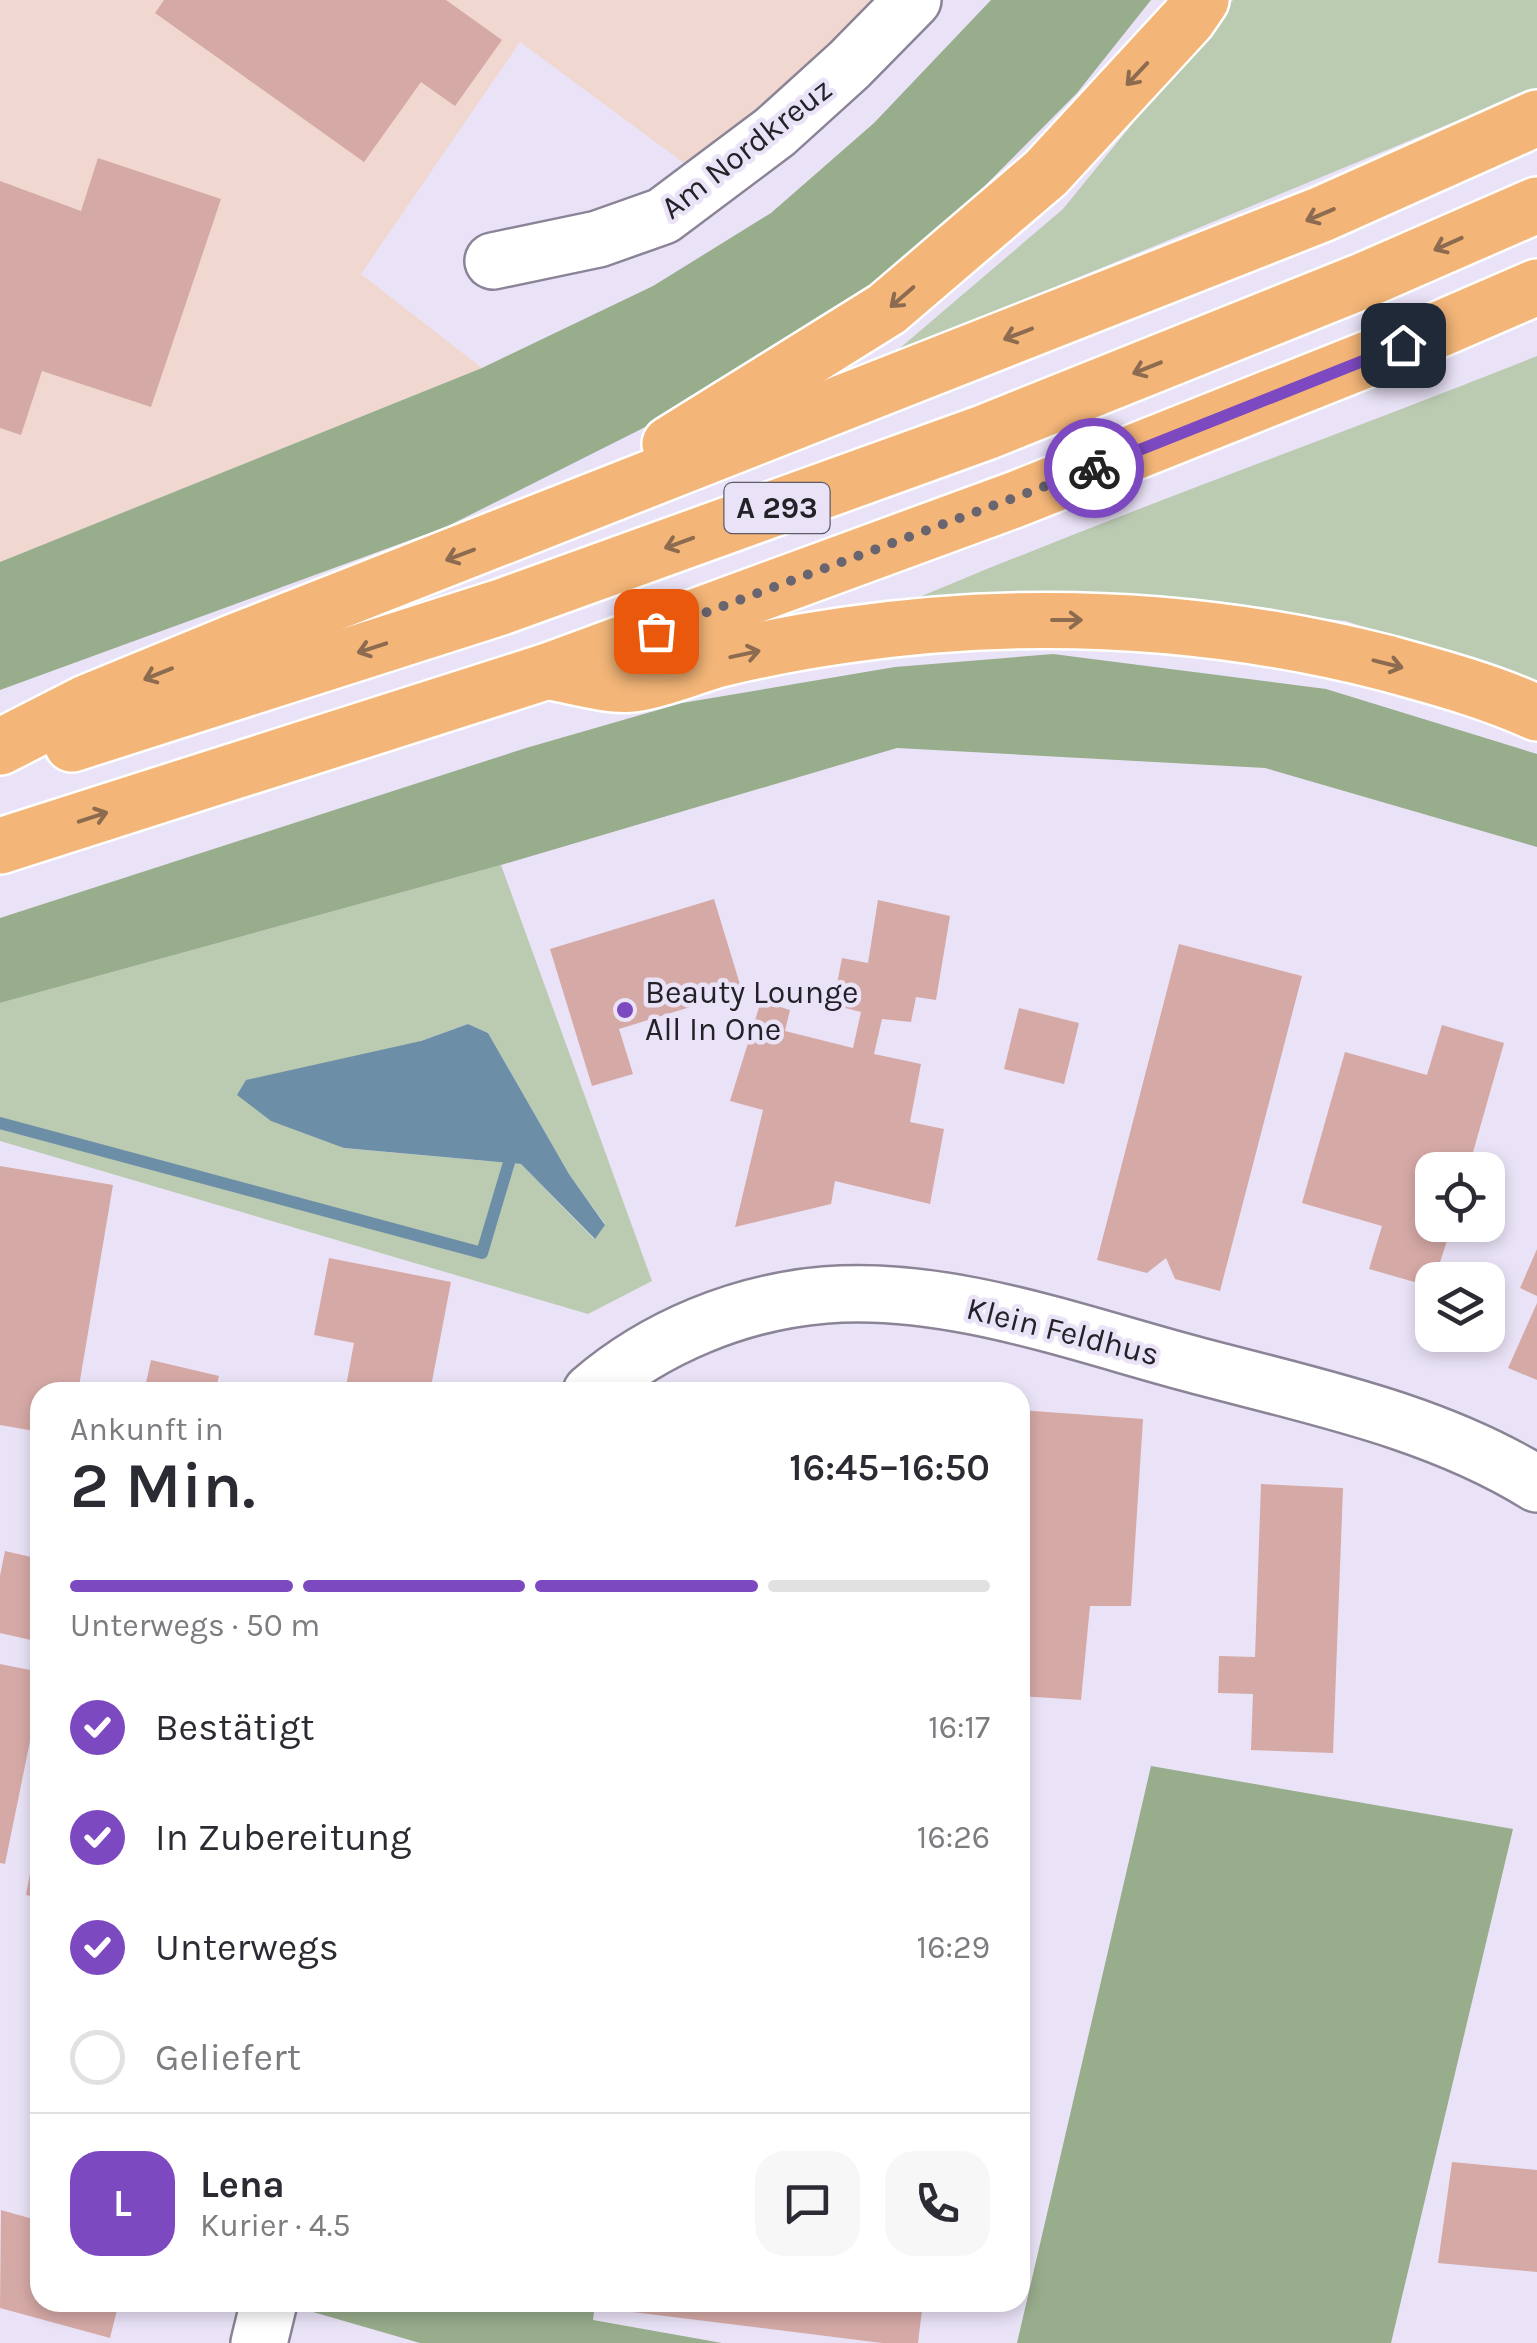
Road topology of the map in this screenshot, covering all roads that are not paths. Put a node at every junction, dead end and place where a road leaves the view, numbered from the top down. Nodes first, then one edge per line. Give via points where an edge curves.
1 (912, 0) edge
2 (1200, 0) edge
3 (1537, 118) edge
4 (1537, 204) edge
5 (494, 260) dead end
6 (1537, 287) edge
7 (550, 518) junction
8 (548, 672) junction
9 (1537, 713) edge
10 (0, 747) edge
11 (0, 767) edge
12 (0, 846) edge
13 (604, 1382) edge
14 (1537, 1484) edge
15 (267, 2312) edge
16 (259, 2343) edge

1 - 5 street, Am Nordkreuz via 775,132 663,216 598,239
2 -> 7 highway via 1046,173 887,309
3 -> 7 highway via 1322,214
4 -> 11 highway, A 293 via 986,432 502,607
6 - 8 highway, A 293 via 1019,498
7 -> 10 highway via 102,696
8 -> 9 highway via 630,685 811,640 922,625 1084,620 1171,625 1345,653
12 -> 8 highway, A 293
13 - 14 street, Klein Feldhus via 680,1335 764,1305 846,1294 910,1297 1000,1313 1378,1415 1479,1451
15 - 16 street

